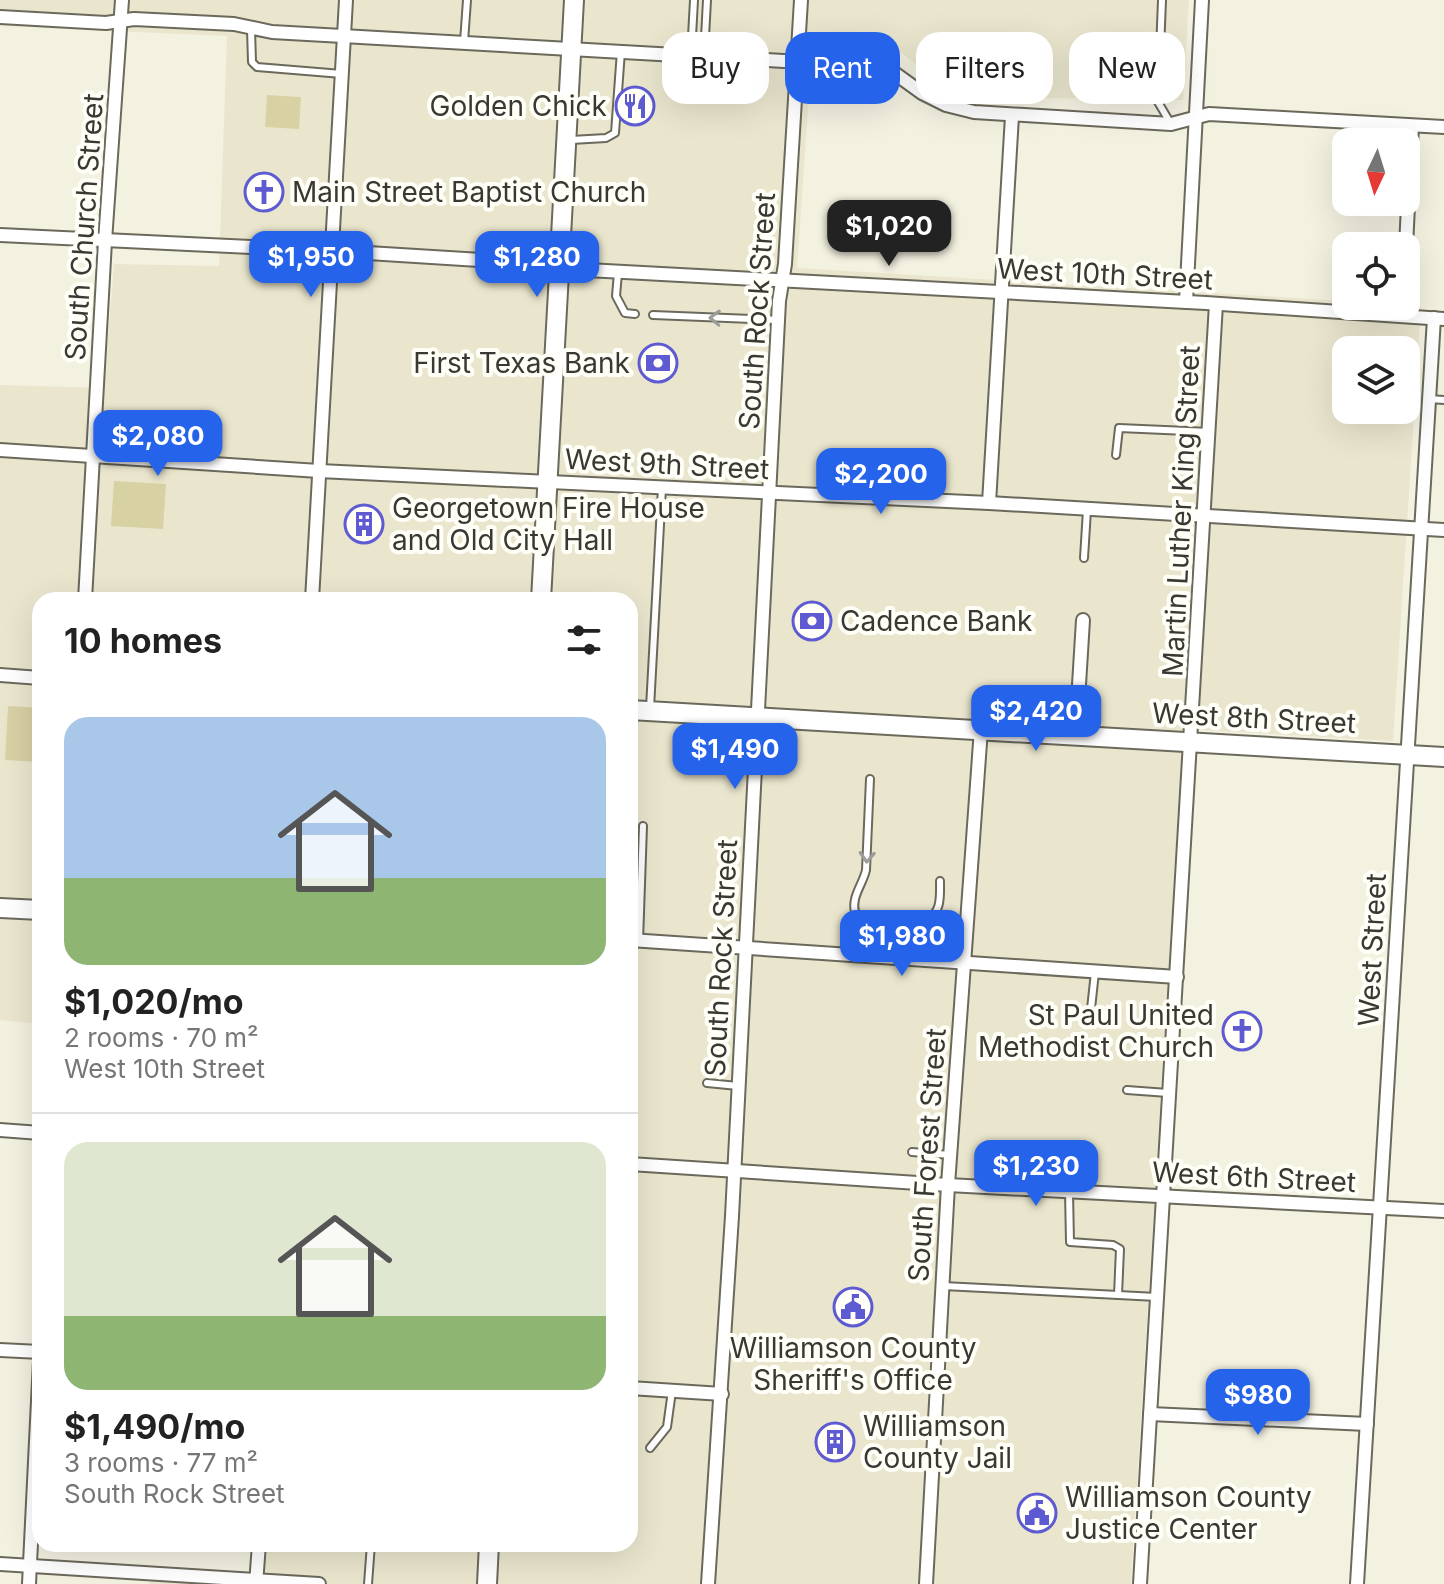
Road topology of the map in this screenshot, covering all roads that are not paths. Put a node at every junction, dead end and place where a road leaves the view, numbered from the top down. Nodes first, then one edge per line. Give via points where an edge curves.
1 (122, 0) edge
2 (346, 0) edge
3 (467, 0) edge
4 (574, 0) edge
5 (694, 0) edge
6 (707, 0) edge
7 (801, 0) edge
8 (1162, 0) edge
9 (1202, 0) edge
10 (0, 17) edge
11 (121, 20) junction
12 (251, 26) junction
13 (696, 32) edge
14 (702, 32) edge
15 (799, 32) edge
16 (344, 36) junction
17 (464, 42) junction
18 (572, 48) junction
19 (621, 51) junction
20 (662, 53) edge
21 (342, 74) junction
22 (900, 77) edge
23 (794, 104) edge
24 (1012, 116) junction
25 (1195, 116) junction
26 (1171, 124) junction
27 (1412, 126) junction
28 (1444, 127) edge
29 (567, 140) junction
30 (1407, 232) edge
31 (0, 235) edge
32 (105, 241) junction
33 (332, 251) junction
34 (560, 266) junction
35 (618, 272) junction
36 (783, 280) junction
37 (1001, 292) junction
38 (1186, 302) junction
39 (1216, 304) junction
40 (1332, 308) edge
41 (635, 314) dead end
42 (653, 315) dead end
43 (1439, 319) edge
44 (778, 320) junction
45 (1429, 399) junction
46 (1444, 400) edge
47 (1210, 432) junction
48 (0, 450) edge
49 (95, 455) junction
50 (1116, 455) dead end
51 (319, 471) junction
52 (547, 482) junction
53 (662, 488) junction
54 (770, 493) junction
55 (989, 503) junction
56 (1087, 509) junction
57 (1206, 515) junction
58 (1421, 528) junction
59 (1444, 530) edge
60 (1084, 558) dead end
61 (86, 592) edge
62 (312, 592) edge
63 (541, 592) edge
64 (1083, 620) dead end
65 (0, 675) edge
66 (32, 677) edge
67 (638, 710) edge
68 (650, 711) junction
69 (757, 716) junction
70 (1077, 717) dead end
71 (981, 729) junction
72 (1191, 742) junction
73 (1407, 755) junction
74 (1444, 757) edge
75 (870, 779) dead end
76 (643, 826) dead end
77 (940, 881) dead end
78 (638, 889) edge
79 (0, 908) edge
80 (32, 910) edge
81 (638, 940) edge
82 (745, 947) junction
83 (964, 965) junction
84 (1095, 972) junction
85 (1177, 977) junction
86 (1090, 1018) dead end
87 (707, 1083) dead end
88 (738, 1086) junction
89 (1127, 1090) dead end
90 (1170, 1093) junction
91 (0, 1130) edge
92 (32, 1132) edge
93 (912, 1152) dead end
94 (951, 1155) junction
95 (638, 1165) edge
96 (734, 1171) junction
97 (948, 1185) junction
98 (1069, 1192) junction
99 (1163, 1197) junction
100 (1381, 1207) junction
101 (1444, 1211) edge
102 (943, 1286) junction
103 (1118, 1295) junction
104 (1157, 1297) junction
105 (0, 1350) edge
106 (32, 1352) edge
107 (638, 1389) edge
108 (672, 1391) junction
109 (722, 1394) junction
110 (1150, 1414) junction
111 (1367, 1424) junction
112 (650, 1448) dead end
113 (32, 1525) edge
114 (258, 1552) edge
115 (370, 1552) edge
116 (489, 1552) edge
117 (0, 1564) edge
118 (30, 1566) junction
119 (256, 1582) edge
120 (29, 1584) edge
121 (319, 1584) edge
122 (368, 1584) edge
123 (487, 1584) edge
124 (708, 1584) edge
125 (926, 1584) edge
126 (1140, 1584) edge
127 (1357, 1584) edge

1 - 11 street, South Church Street
2 - 16 street
3 - 17 lane
4 - 18 street
5 - 13 lane
6 - 14 lane
7 - 15 street, South Rock Street
8 - 26 lane via 1158,102
9 - 25 street
10 - 11 street
11 - 12 street
11 - 32 street, South Church Street
12 - 16 street
12 - 21 lane via 252,62 257,67
16 - 17 street
16 - 21 street
17 - 18 street
18 - 19 street
18 - 29 street
19 - 20 street
19 - 29 lane via 615,133
21 - 33 street
22 - 24 street via 946,105
23 - 36 street, South Rock Street
24 - 26 street
24 - 37 street
25 - 26 street
25 - 27 street
25 - 38 street
27 - 28 street
27 - 30 street
29 - 34 street
31 - 32 street, West 10th Street
32 - 33 street, West 10th Street
32 - 49 street, South Church Street
33 - 34 street, West 10th Street
33 - 51 street
34 - 35 street, West 10th Street
34 - 52 street
35 - 36 street, West 10th Street
35 - 41 lane via 616,296 625,313
36 - 37 street, West 10th Street
36 - 44 street, South Rock Street
37 - 38 street, West 10th Street
37 - 55 street
38 - 39 street, West 10th Street
39 - 40 street, West 10th Street
39 - 47 street, Martin Luther King Street
44 -> 42 lane
43 - 45 street, West Street
44 - 54 street, South Rock Street
45 - 46 lane
45 - 58 street, West Street
47 - 50 lane via 1119,428
47 - 57 street, Martin Luther King Street
48 - 49 street, West 9th Street
49 - 51 street, West 9th Street
49 - 61 street, South Church Street
51 - 52 street, West 9th Street
51 - 62 street
52 - 53 street, West 9th Street
52 - 63 street
53 - 54 street, West 9th Street
53 - 68 lane
54 - 55 street, West 9th Street
54 - 69 street, South Rock Street
55 - 56 street, West 9th Street
56 - 57 street, West 9th Street
56 - 60 lane
57 - 58 street, West 9th Street
57 - 72 street, Martin Luther King Street
58 - 59 street, West 9th Street
58 - 73 street, West Street
64 - 70 street
65 - 66 street
67 - 68 street, West 8th Street
68 - 69 street, West 8th Street
69 - 71 street, West 8th Street
69 - 82 street, South Rock Street
71 - 72 street, West 8th Street
71 - 83 street, South Forest Street
72 - 73 street, West 8th Street
72 - 85 street, Martin Luther King Street
73 - 74 street, West 8th Street
73 - 100 street, West Street
75 -> 77 lane via 866,870 854,899 855,912 861,917 926,921 939,906
76 - 78 lane
79 - 80 street
81 - 82 street
82 - 83 street
82 - 88 street, South Rock Street
83 - 84 street
83 - 94 street, South Forest Street
84 - 85 street
84 - 86 lane
85 - 90 street, Martin Luther King Street
87 - 88 lane
88 - 96 street, South Rock Street
89 - 90 lane
90 - 99 street, Martin Luther King Street
91 - 92 street
93 - 94 lane
94 - 97 street, South Forest Street
95 - 96 street, West 6th Street
96 - 97 street, West 6th Street
96 - 109 street, South Rock Street
97 - 98 street, West 6th Street
97 - 102 street, South Forest Street
98 - 99 street, West 6th Street
98 - 103 lane via 1070,1242 1120,1249
99 - 100 street, West 6th Street
99 - 104 street, Martin Luther King Street
100 - 101 street, West 6th Street
100 - 111 street, West Street
102 - 103 lane
102 - 125 street, South Forest Street
103 - 104 lane
104 - 110 street, Martin Luther King Street
105 - 106 street
107 - 108 street
108 - 109 street
108 - 112 lane via 667,1427
109 - 124 street, South Rock Street
110 - 111 street
110 - 126 street, Martin Luther King Street
111 - 127 street, West Street
113 - 118 street
114 - 119 street
115 - 122 lane
116 - 123 street
117 - 118 street
118 - 119 street
118 - 120 street
119 - 121 street

